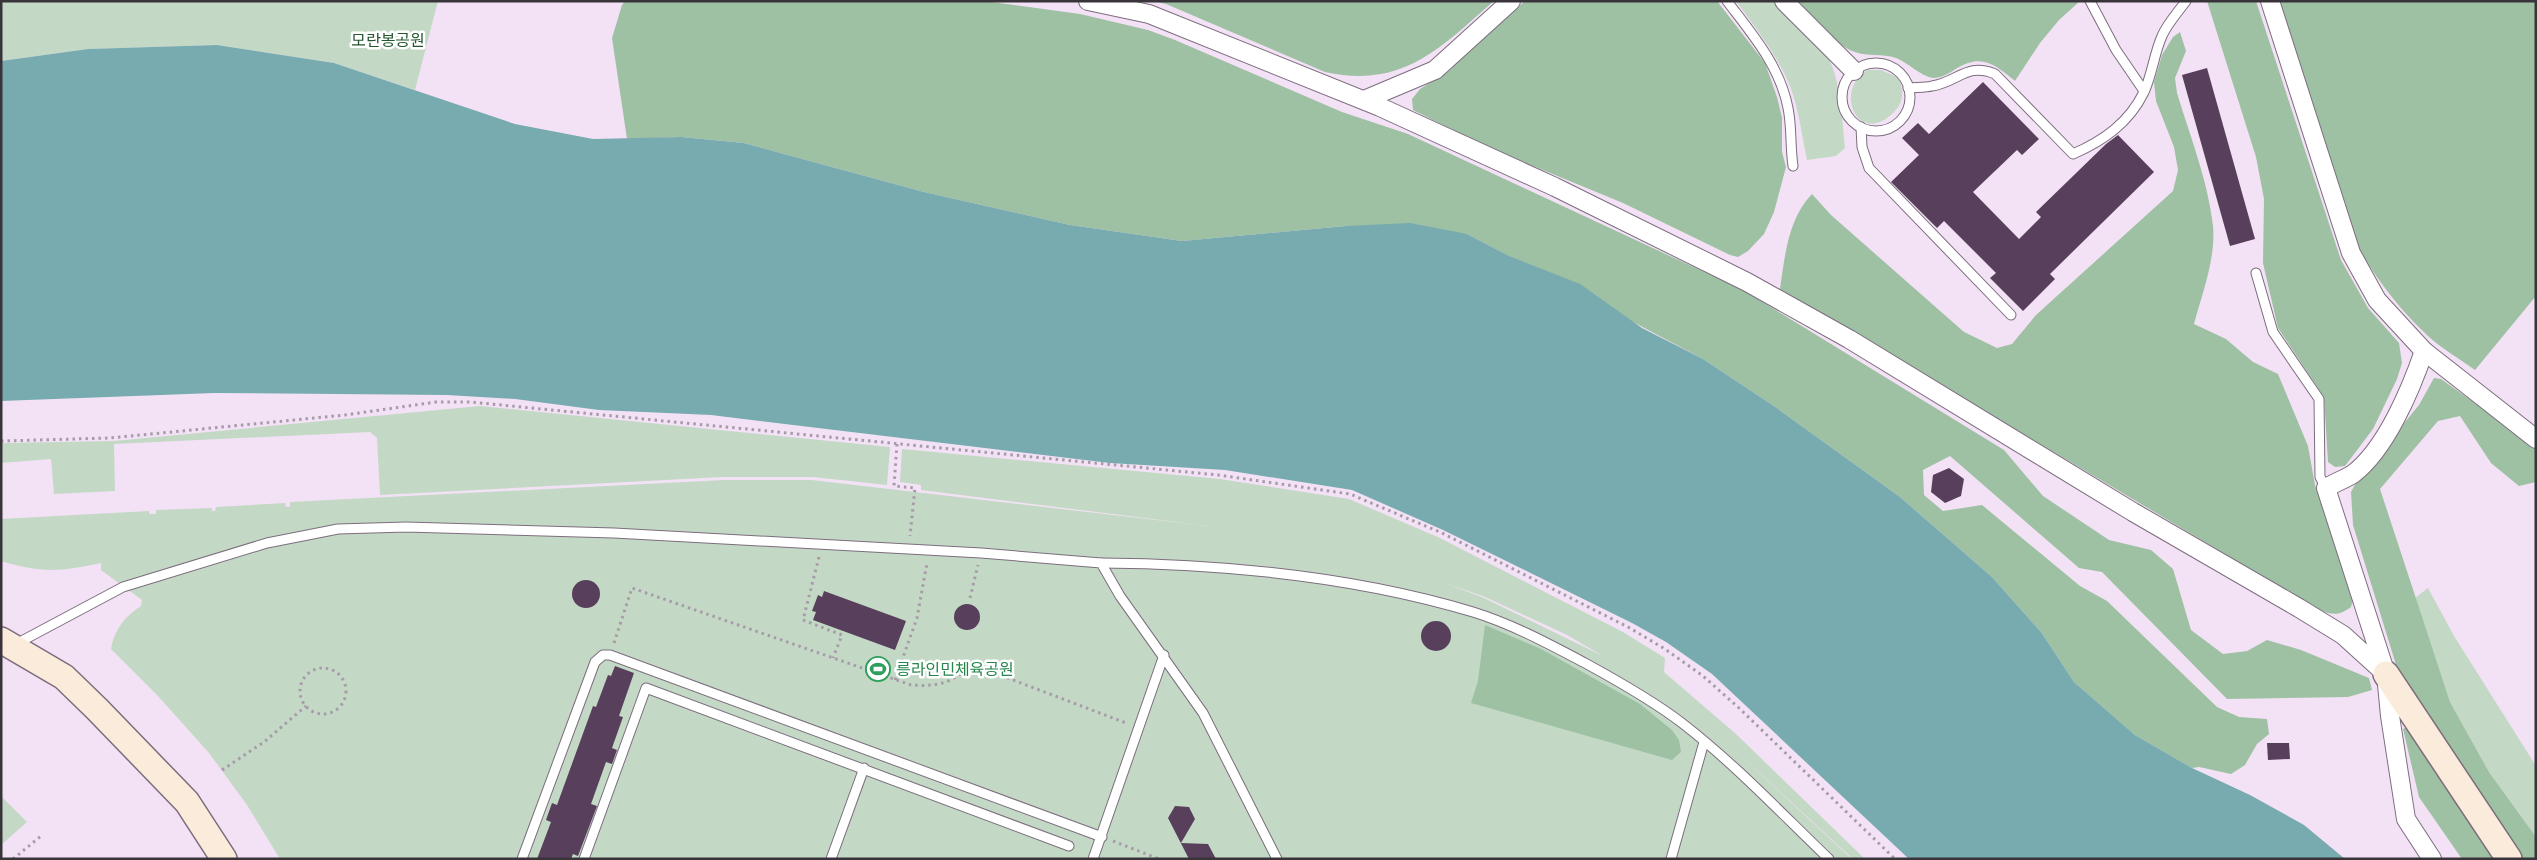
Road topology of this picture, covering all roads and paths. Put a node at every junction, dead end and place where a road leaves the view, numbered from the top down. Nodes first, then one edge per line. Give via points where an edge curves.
1 (1088, 1) edge
2 (1511, 1) edge
3 (1727, 1) edge
4 (1784, 1) edge
5 (2090, 1) edge
6 (2186, 1) edge
7 (2270, 1) edge
8 (1854, 71) junction
9 (1908, 88) junction
10 (2144, 91) junction
11 (1364, 100) junction
12 (1861, 127) junction
13 (1792, 166) dead end
14 (2256, 274) dead end
15 (2011, 315) dead end
16 (2424, 351) junction
17 (2536, 439) edge
18 (1, 441) edge
19 (897, 444) junction
20 (2326, 488) junction
21 (821, 544) junction
22 (908, 549) junction
23 (929, 550) junction
24 (981, 553) junction
25 (1101, 563) junction
26 (970, 598) dead end
27 (7, 643) edge
28 (610, 655) junction
29 (1164, 655) junction
30 (833, 658) junction
31 (2386, 674) junction
32 (895, 680) junction
33 (306, 706) junction
34 (1139, 727) junction
35 (1704, 742) junction
36 (864, 768) junction
37 (222, 770) dead end
38 (41, 836) dead end
39 (1102, 837) junction
40 (1069, 846) dead end
41 (13, 859) edge
42 (224, 859) edge
43 (522, 859) edge
44 (584, 859) edge
45 (831, 859) edge
46 (1093, 859) edge
47 (1159, 859) edge
48 (1277, 859) edge
49 (1671, 859) edge
50 (1830, 859) edge
51 (1895, 859) edge
52 (2432, 859) edge
53 (2509, 859) edge

1 - 11 street via 1149,14
2 - 11 street via 1435,70
3 - 13 lane via 1767,54 1782,86 1791,131
4 - 8 street
5 - 10 lane via 2116,50
6 - 10 lane via 2162,35
7 - 16 street via 2351,254 2377,300
8 - 9 lane via 1871,63 1890,66 1898,71
8 - 12 lane via 1843,86 1842,96 1847,114
9 - 10 lane via 1932,86 1966,71 1983,69 1995,74 2073,154 2098,143 2125,122
9 - 12 lane via 1908,107 1898,122 1880,130
11 - 31 street via 1555,186 1755,286 2299,608 2343,636
12 - 15 lane via 1862,148 1869,168
14 - 20 lane via 2273,332 2319,399 2320,477
16 - 17 street
16 - 20 street via 2401,409 2377,447 2353,473
18 - 19 path via 110,438 345,415 436,402 470,402
19 - 22 path via 894,486 915,488
19 - 51 path via 1218,475 1327,489 1369,500 1442,533 1665,648 1725,695
20 - 31 street
21 - 22 lane
21 - 27 lane via 426,527 338,529 267,543 123,587
21 - 30 path via 817,572 803,620 842,635
22 - 23 lane
23 - 24 lane
23 - 32 path via 917,618
24 - 25 lane
24 - 26 path
25 - 29 lane via 1120,596
25 - 35 lane via 1310,576 1475,612 1543,640 1626,686 1682,723
27 - 42 street via 64,677 97,709 187,802
28 - 30 path via 632,588
28 - 39 lane
28 - 43 lane via 603,655 595,662
29 - 34 lane
29 - 48 lane via 1203,713
30 - 32 path
31 - 52 street via 2406,819
31 - 53 street
32 - 34 path via 924,686 941,683 965,669 979,667
33 - 33 path via 319,714 335,711 341,706 346,691 340,676 326,669 311,672 301,684 300,692
33 - 37 path via 264,742
34 - 39 lane
35 - 49 lane
35 - 50 lane
36 - 40 lane
36 - 44 lane via 646,688
36 - 45 lane
38 - 41 path
39 - 46 lane
39 - 47 path

